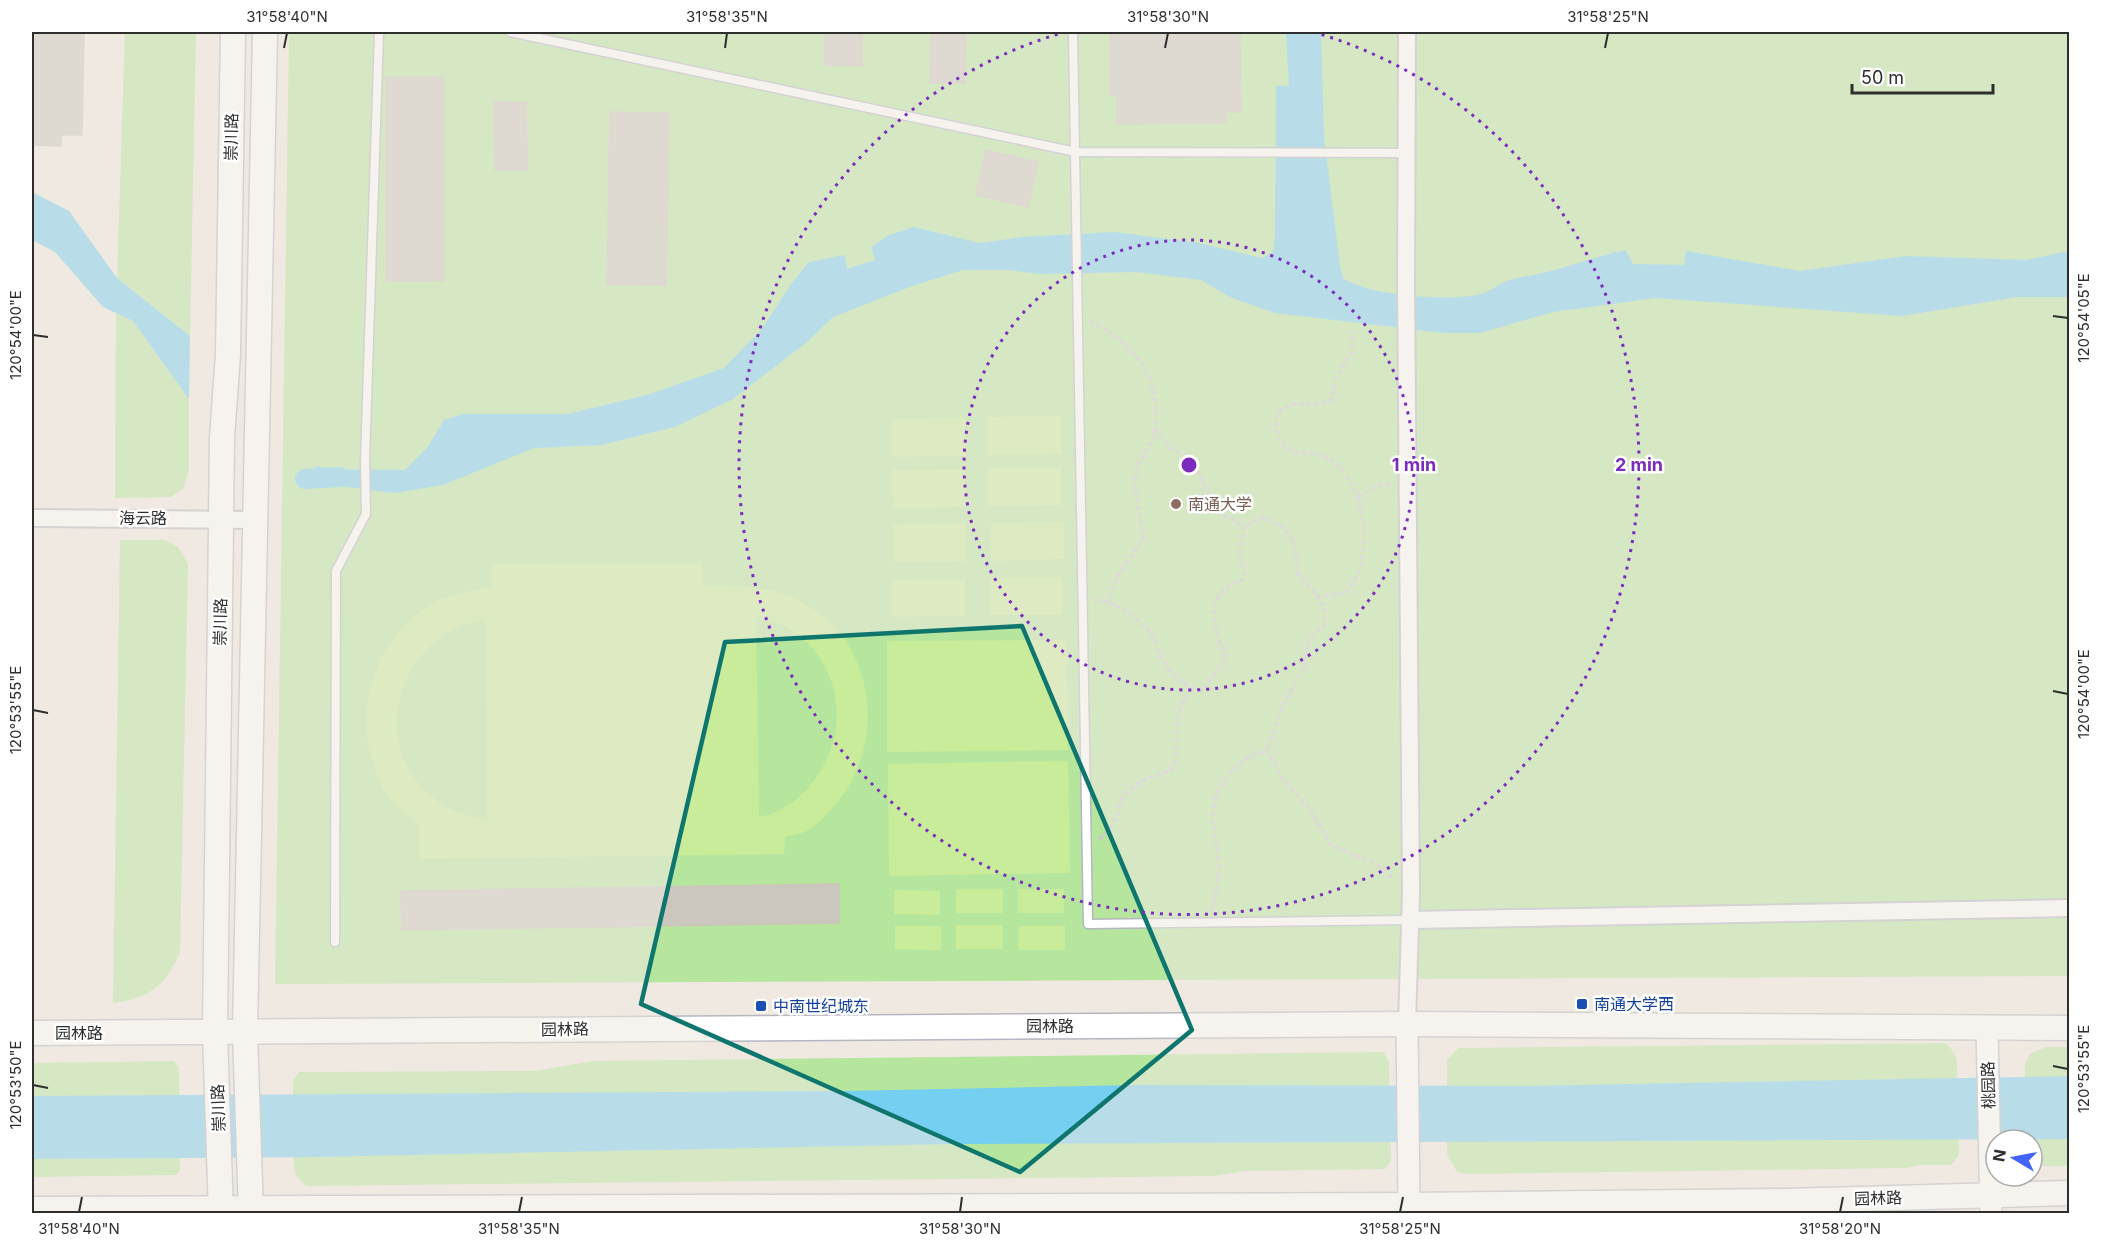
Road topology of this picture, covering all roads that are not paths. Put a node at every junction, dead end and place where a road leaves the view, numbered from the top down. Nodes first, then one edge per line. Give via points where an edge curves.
1 (233, 32) edge
2 (265, 32) edge
3 (379, 32) edge
4 (510, 32) edge
5 (1073, 32) edge
6 (1407, 32) edge
7 (1076, 152) junction
8 (1407, 153) junction
9 (32, 518) edge
10 (221, 518) junction
11 (255, 520) junction
12 (2070, 908) edge
13 (1409, 920) junction
14 (335, 942) dead end
15 (1407, 1024) junction
16 (2070, 1028) edge
17 (1987, 1029) junction
18 (245, 1032) junction
19 (32, 1033) edge
20 (215, 1033) junction
21 (2070, 1193) edge
22 (1990, 1204) edge
23 (1409, 1205) junction
24 (32, 1209) edge
25 (1502, 1209) edge
26 (221, 1212) edge
27 (251, 1212) edge

1 - 10 main road, 崇川路
2 - 11 main road, 崇川路
3 - 14 lane via 366,514 336,571
4 - 7 lane
5 - 7 lane
6 - 8 street
7 - 8 lane
7 - 13 lane via 1088,924
8 - 13 street
9 - 10 street, 海云路
10 - 11 street, 海云路
10 - 20 main road, 崇川路
11 - 18 main road, 崇川路
12 - 13 street
13 - 15 street
15 - 17 main road, 园林路
15 - 18 main road, 园林路
15 - 23 street
16 - 17 main road, 园林路
17 - 22 street, 桃园路
18 - 20 main road, 园林路
18 - 27 main road, 崇川路
19 - 20 main road, 园林路
20 - 26 main road, 崇川路
21 - 22 main road, 园林路
22 - 25 main road, 园林路
23 - 25 main road, 园林路
23 - 27 main road, 园林路
24 - 26 main road, 园林路
26 - 27 main road, 园林路

